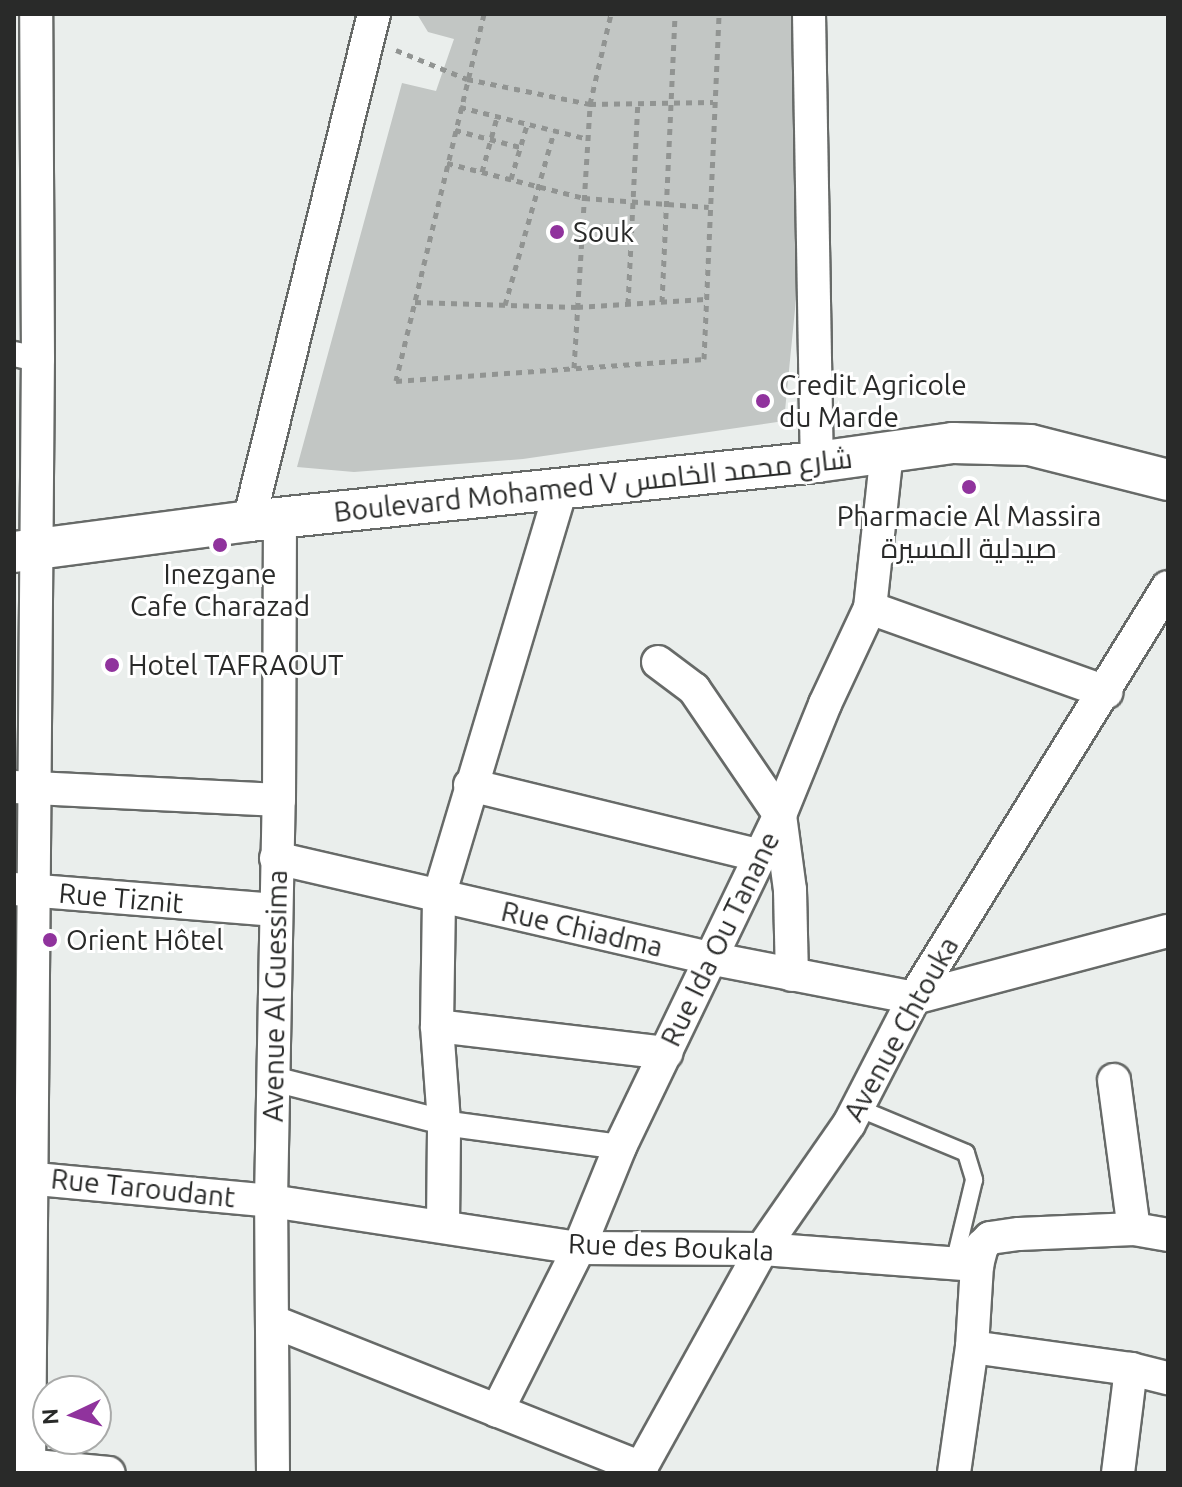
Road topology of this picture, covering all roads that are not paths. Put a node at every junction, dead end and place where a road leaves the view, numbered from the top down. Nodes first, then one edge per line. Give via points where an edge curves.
1 (36, 14) edge
2 (809, 14) edge
3 (371, 27) edge
4 (26, 356) edge
5 (887, 451) junction
6 (817, 462) junction
7 (1168, 480) edge
8 (560, 492) junction
9 (264, 520) junction
10 (25, 550) edge
11 (1168, 587) edge
12 (870, 608) junction
13 (658, 662) dead end
14 (1106, 692) junction
15 (470, 785) junction
16 (24, 787) edge
17 (279, 800) junction
18 (780, 815) junction
19 (761, 856) junction
20 (276, 858) junction
21 (24, 890) edge
22 (439, 896) junction
23 (275, 910) junction
24 (1168, 931) edge
25 (709, 958) junction
26 (792, 975) junction
27 (914, 998) junction
28 (437, 1026) junction
29 (666, 1053) junction
30 (23, 1054) edge
31 (274, 1079) junction
32 (1114, 1080) dead end
33 (858, 1108) junction
34 (444, 1122) junction
35 (620, 1147) junction
36 (23, 1178) edge
37 (271, 1201) junction
38 (443, 1225) junction
39 (1134, 1229) junction
40 (1168, 1235) edge
41 (579, 1248) junction
42 (762, 1249) junction
43 (966, 1264) junction
44 (272, 1321) junction
45 (22, 1331) edge
46 (972, 1347) junction
47 (1131, 1369) junction
48 (1168, 1378) edge
49 (497, 1411) junction
50 (24, 1468) edge
51 (640, 1471) edge
52 (109, 1473) edge
53 (273, 1473) edge
54 (954, 1473) edge
55 (1118, 1473) edge

1 - 4 street
2 - 6 street
3 - 9 street, Avenue Al Guessima
4 - 10 street
5 - 6 street, Boulevard Mohamed V شارع محمد الخامس
5 - 7 street, Boulevard Mohamed V شارع محمد الخامس via 953,443 1030,445
5 - 12 street, Rue Ida Ou Tanane
6 - 8 street, Boulevard Mohamed V شارع محمد الخامس
8 - 9 street, Boulevard Mohamed V شارع محمد الخامس
8 - 15 street
9 - 10 street, Boulevard Mohamed V شارع محمد الخامس
9 - 17 street, Avenue Al Guessima
10 - 16 street
11 - 14 street, Avenue Chtouka
12 - 14 street
12 - 18 street, Rue Ida Ou Tanane
13 - 18 street via 694,689
14 - 27 street, Avenue Chtouka
15 - 19 street
15 - 22 street
16 - 17 street
16 - 21 street
17 - 20 street, Avenue Al Guessima
18 - 19 street, Rue Ida Ou Tanane
18 - 26 street via 790,890
19 - 25 street, Rue Ida Ou Tanane
20 - 22 street, Rue Chiadma
20 - 23 street, Avenue Al Guessima
21 - 23 street, Rue Tiznit
21 - 30 street
22 - 25 street, Rue Chiadma
22 - 28 street
23 - 31 street, Avenue Al Guessima
24 - 27 street, Rue Chiadma
25 - 26 street, Rue Chiadma
25 - 29 street, Rue Ida Ou Tanane
26 - 27 street, Rue Chiadma
27 - 33 street, Avenue Chtouka
28 - 29 street
28 - 34 street
29 - 35 street, Rue Ida Ou Tanane
30 - 36 street
31 - 34 street
31 - 37 street, Avenue Al Guessima
32 - 39 street
33 - 42 street, Avenue Chtouka
33 - 43 lane via 966,1153 974,1180
34 - 35 street
34 - 38 street
35 - 41 street, Rue Ida Ou Tanane
36 - 37 street, Rue Taroudant
36 - 45 street
37 - 38 street, Rue des Boukala
37 - 44 street, Avenue Al Guessima
38 - 41 street, Rue des Boukala
39 - 40 street
39 - 43 street via 990,1238
41 - 42 street, Rue des Boukala
41 - 49 street, Rue Ida Ou Tanane
42 - 43 street, Rue des Boukala
42 - 51 street, Avenue Chtouka
43 - 46 street
44 - 49 street
44 - 53 street, Avenue Al Guessima
45 - 50 street
46 - 47 street
46 - 54 street
47 - 48 street
47 - 55 street
49 - 51 street
50 - 52 street

